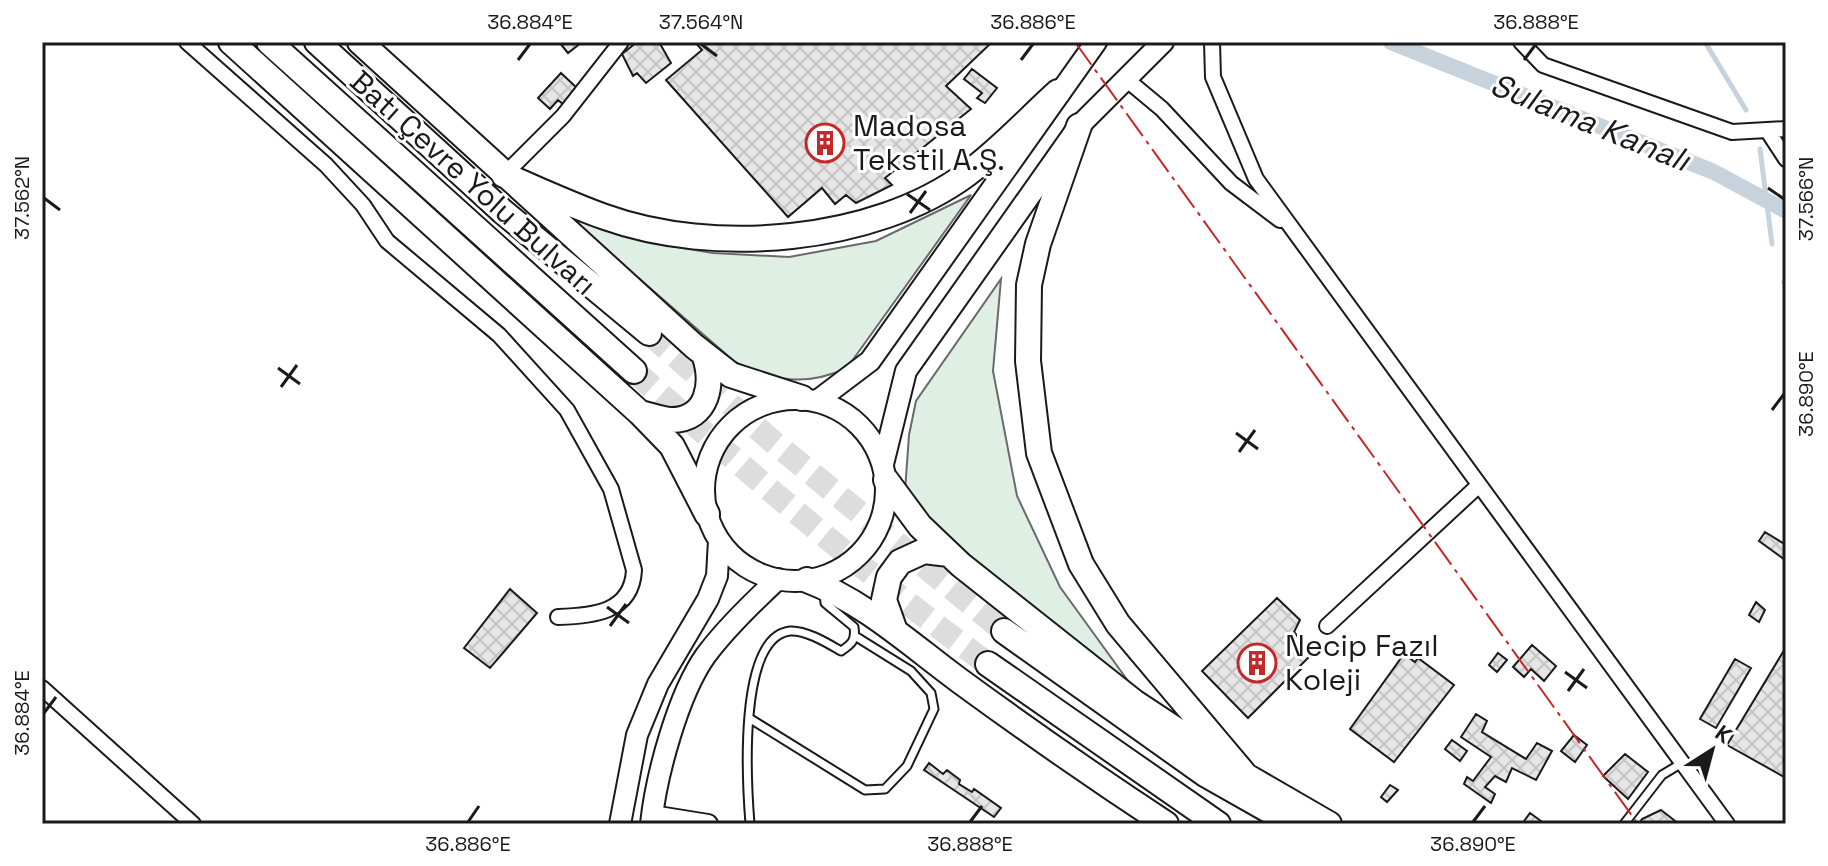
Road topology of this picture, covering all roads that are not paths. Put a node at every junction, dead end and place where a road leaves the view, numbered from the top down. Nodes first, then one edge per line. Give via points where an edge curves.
1 (187, 42) edge
2 (231, 42) edge
3 (269, 42) edge
4 (317, 42) edge
5 (360, 42) edge
6 (621, 42) edge
7 (1096, 42) edge
8 (1163, 42) edge
9 (1212, 42) edge
10 (1521, 42) edge
11 (1126, 79) junction
12 (1058, 92) junction
13 (1079, 126) junction
14 (1786, 129) edge
15 (1767, 130) junction
16 (1786, 159) edge
17 (504, 175) junction
18 (1293, 229) junction
19 (649, 333) tunnel mouth
20 (704, 354) junction
21 (634, 371) tunnel mouth
22 (809, 399) junction
23 (640, 413) junction
24 (885, 472) junction
25 (1479, 485) junction
26 (707, 514) junction
27 (719, 540) junction
28 (949, 554) junction
29 (778, 579) junction
30 (816, 584) junction
31 (558, 617) dead end
32 (1327, 626) dead end
33 (895, 631) junction
34 (1004, 631) tunnel mouth
35 (855, 636) junction
36 (988, 664) tunnel mouth
37 (42, 688) edge
38 (749, 718) junction
39 (1682, 763) junction
40 (1246, 776) junction
41 (651, 819) edge
42 (193, 824) edge
43 (620, 824) edge
44 (708, 824) edge
45 (750, 824) edge
46 (1166, 824) edge
47 (1218, 824) edge
48 (1293, 824) edge
49 (1329, 824) edge
50 (1624, 824) edge
51 (1727, 824) edge

1 - 31 street via 326,165 387,241 499,335 567,410 611,489 634,583 620,603 594,615
2 - 23 highway
3 - 21 highway, Batı Çevre Yolu Bulvarı
4 - 19 highway, Batı Çevre Yolu Bulvarı via 502,211
5 - 17 highway
6 - 17 street via 563,116
7 - 12 main road
8 - 11 main road
9 - 18 street via 1213,77 1256,179
10 - 15 street via 1543,65 1732,132
11 - 13 main road
11 - 18 street via 1162,109 1231,183
12 - 17 highway via 967,174 911,206 833,229 777,238 674,233 607,218
12 - 22 main road via 870,361
13 - 24 main road via 906,371
13 - 40 highway via 1029,285 1028,361 1039,453 1081,564 1118,624
14 - 15 street
15 - 16 street
17 - 20 highway
18 - 25 street
20 - 22 highway via 731,375
20 - 23 highway via 711,374 708,398 695,413 672,420
22 - 24 main road via 859,424 874,442
22 - 26 main road via 773,400 746,412 724,431 709,456 703,485
23 - 26 highway via 672,446
24 - 28 highway via 920,526
24 - 30 main road via 885,508 875,534 858,557
25 - 32 street
25 - 39 street
26 - 27 main road
27 - 29 main road via 735,559
27 - 43 main road via 717,576 708,599 658,684 637,735
28 - 33 highway via 924,551 900,562 889,577 884,600
28 - 40 highway via 1134,702
29 - 30 main road
29 - 41 main road via 704,658 671,732
30 - 33 highway via 839,592
30 - 35 lane via 825,603 854,627
33 - 46 highway via 1056,751
34 - 48 highway via 1205,774
35 - 38 lane via 841,651 791,631 773,638 756,666
35 - 38 lane via 911,671 931,693 934,709 907,766 885,789 865,790
36 - 47 highway
37 - 42 street
38 - 45 lane
39 - 50 lane via 1662,775
39 - 51 street
40 - 49 highway
41 - 44 street

